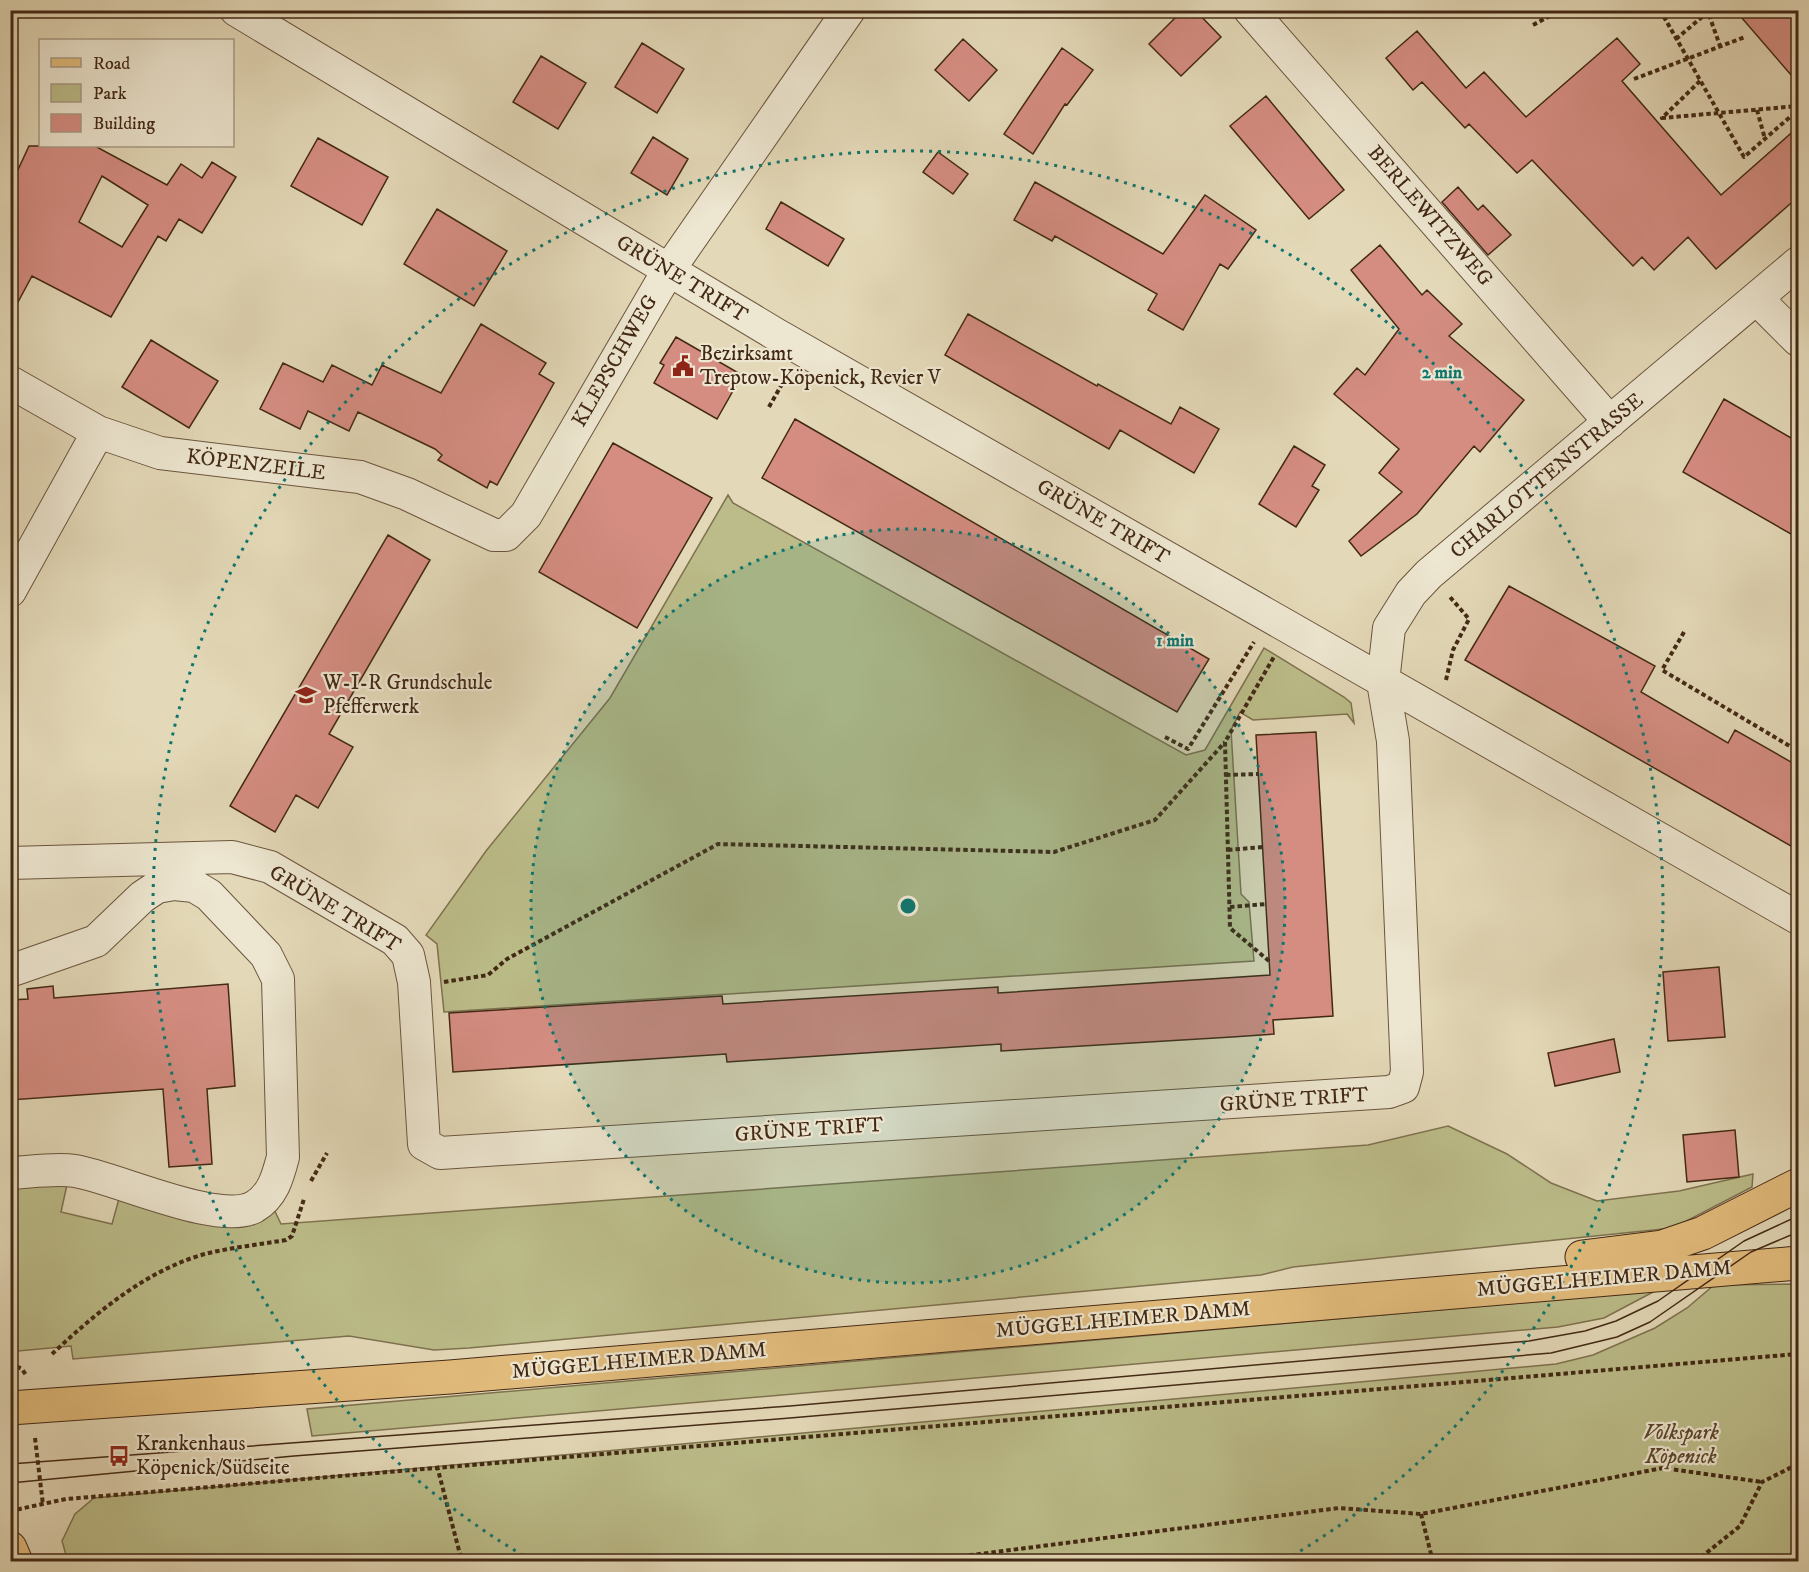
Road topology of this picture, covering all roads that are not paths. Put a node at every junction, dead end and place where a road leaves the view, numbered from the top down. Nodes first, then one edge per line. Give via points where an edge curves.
1 (236, 10) edge
2 (849, 10) edge
3 (1250, 10) edge
4 (1798, 263) edge
5 (668, 271) junction
6 (1757, 299) junction
7 (1798, 340) edge
8 (10, 382) edge
9 (1610, 422) junction
10 (98, 432) junction
11 (506, 535) joint
12 (10, 591) edge
13 (1383, 682) junction
14 (10, 863) edge
15 (1798, 918) edge
16 (10, 971) edge
17 (10, 1173) edge
18 (1798, 1185) edge
19 (1798, 1263) edge
20 (1266, 1308) junction
21 (10, 1408) edge
22 (10, 1548) edge
23 (16, 1562) edge

1 - 5 street, GRÜNE TRIFT
2 - 5 street, KLEPSCHWEG
3 - 9 street, BERLEWITZWEG
4 - 6 street, CHARLOTTENSTRASSE
5 - 11 street, KLEPSCHWEG via 526,515
5 - 13 street, GRÜNE TRIFT
6 - 7 street
6 - 9 street, CHARLOTTENSTRASSE
8 - 10 street, KÖPENZEILE
9 - 13 street, CHARLOTTENSTRASSE via 1411,593 1389,628
10 - 11 street, KÖPENZEILE via 160,453 360,477 407,494 494,535
10 - 12 street
13 - 14 street, GRÜNE TRIFT via 1393,741 1407,1072 1403,1087 1374,1095 440,1153 424,1144 414,982 408,955 395,940 270,867 232,857
13 - 15 street, GRÜNE TRIFT
16 - 17 street via 96,941 157,887 194,886 208,895 266,955 278,979 283,1157 269,1194 253,1207 224,1213 74,1171
18 - 20 main road, MÜGGELHEIMER DAMM via 1703,1233 1662,1247 1613,1255 1334,1279
19 - 20 main road, MÜGGELHEIMER DAMM
20 - 21 main road, MÜGGELHEIMER DAMM via 450,1377
22 - 23 main road

